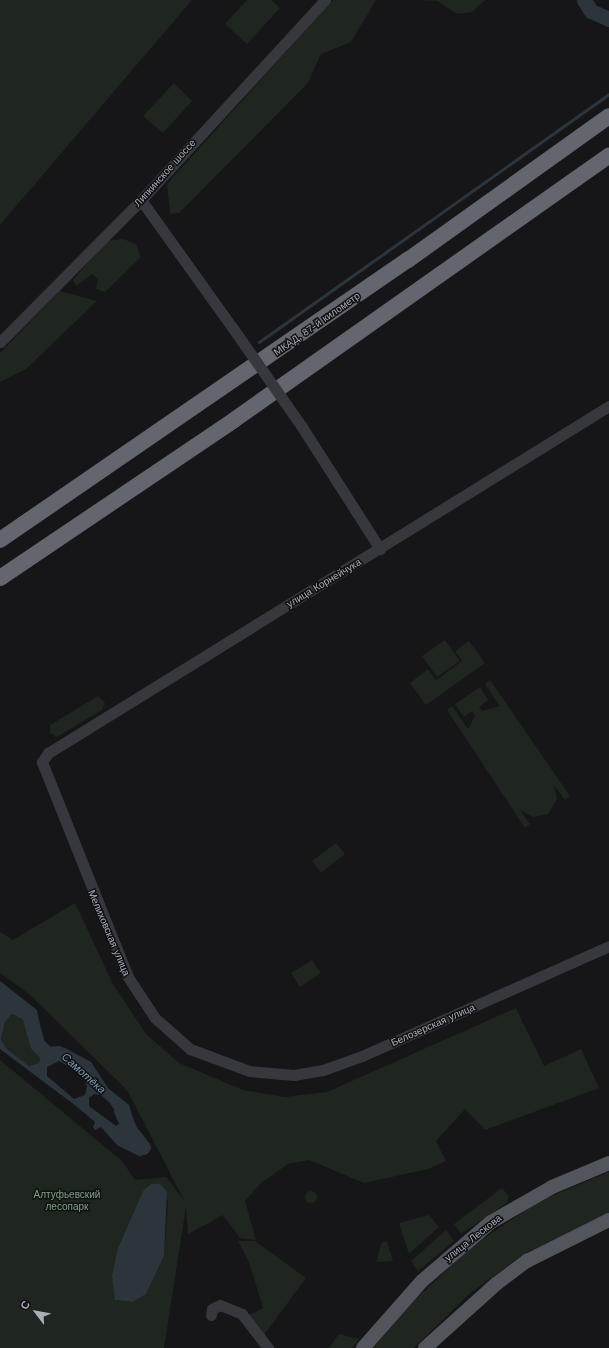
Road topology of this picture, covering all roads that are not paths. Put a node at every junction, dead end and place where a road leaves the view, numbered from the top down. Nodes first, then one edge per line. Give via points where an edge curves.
1 (325, 0) edge
2 (609, 116) edge
3 (609, 155) edge
4 (141, 200) junction
5 (0, 342) edge
6 (609, 406) edge
7 (0, 540) edge
8 (380, 549) junction
9 (0, 578) edge
10 (42, 762) joint
11 (609, 946) edge
12 (249, 1071) joint
13 (609, 1163) edge
14 (609, 1220) edge
15 (211, 1315) dead end
16 (268, 1348) edge
17 (363, 1348) edge
18 (425, 1348) edge

1 - 4 street, Липкинское шоссе
2 - 7 highway, МКАД, 87-й километр via 408,260
3 - 9 highway via 420,291
4 - 5 street, Липкинское шоссе
4 - 8 street, bridge via 302,427
6 - 8 street, улица Корнейчука
8 - 10 street, улица Корнейчука via 48,753
10 - 12 street, Мелиховская улица via 128,978 151,1013 167,1031 190,1049
11 - 12 street, Белозерская улица via 369,1053 322,1070 294,1075
13 - 17 main road, улица Лескова via 552,1187 491,1222 422,1280
14 - 18 main road via 527,1261 496,1284
15 - 16 street via 212,1309 220,1306 242,1314

